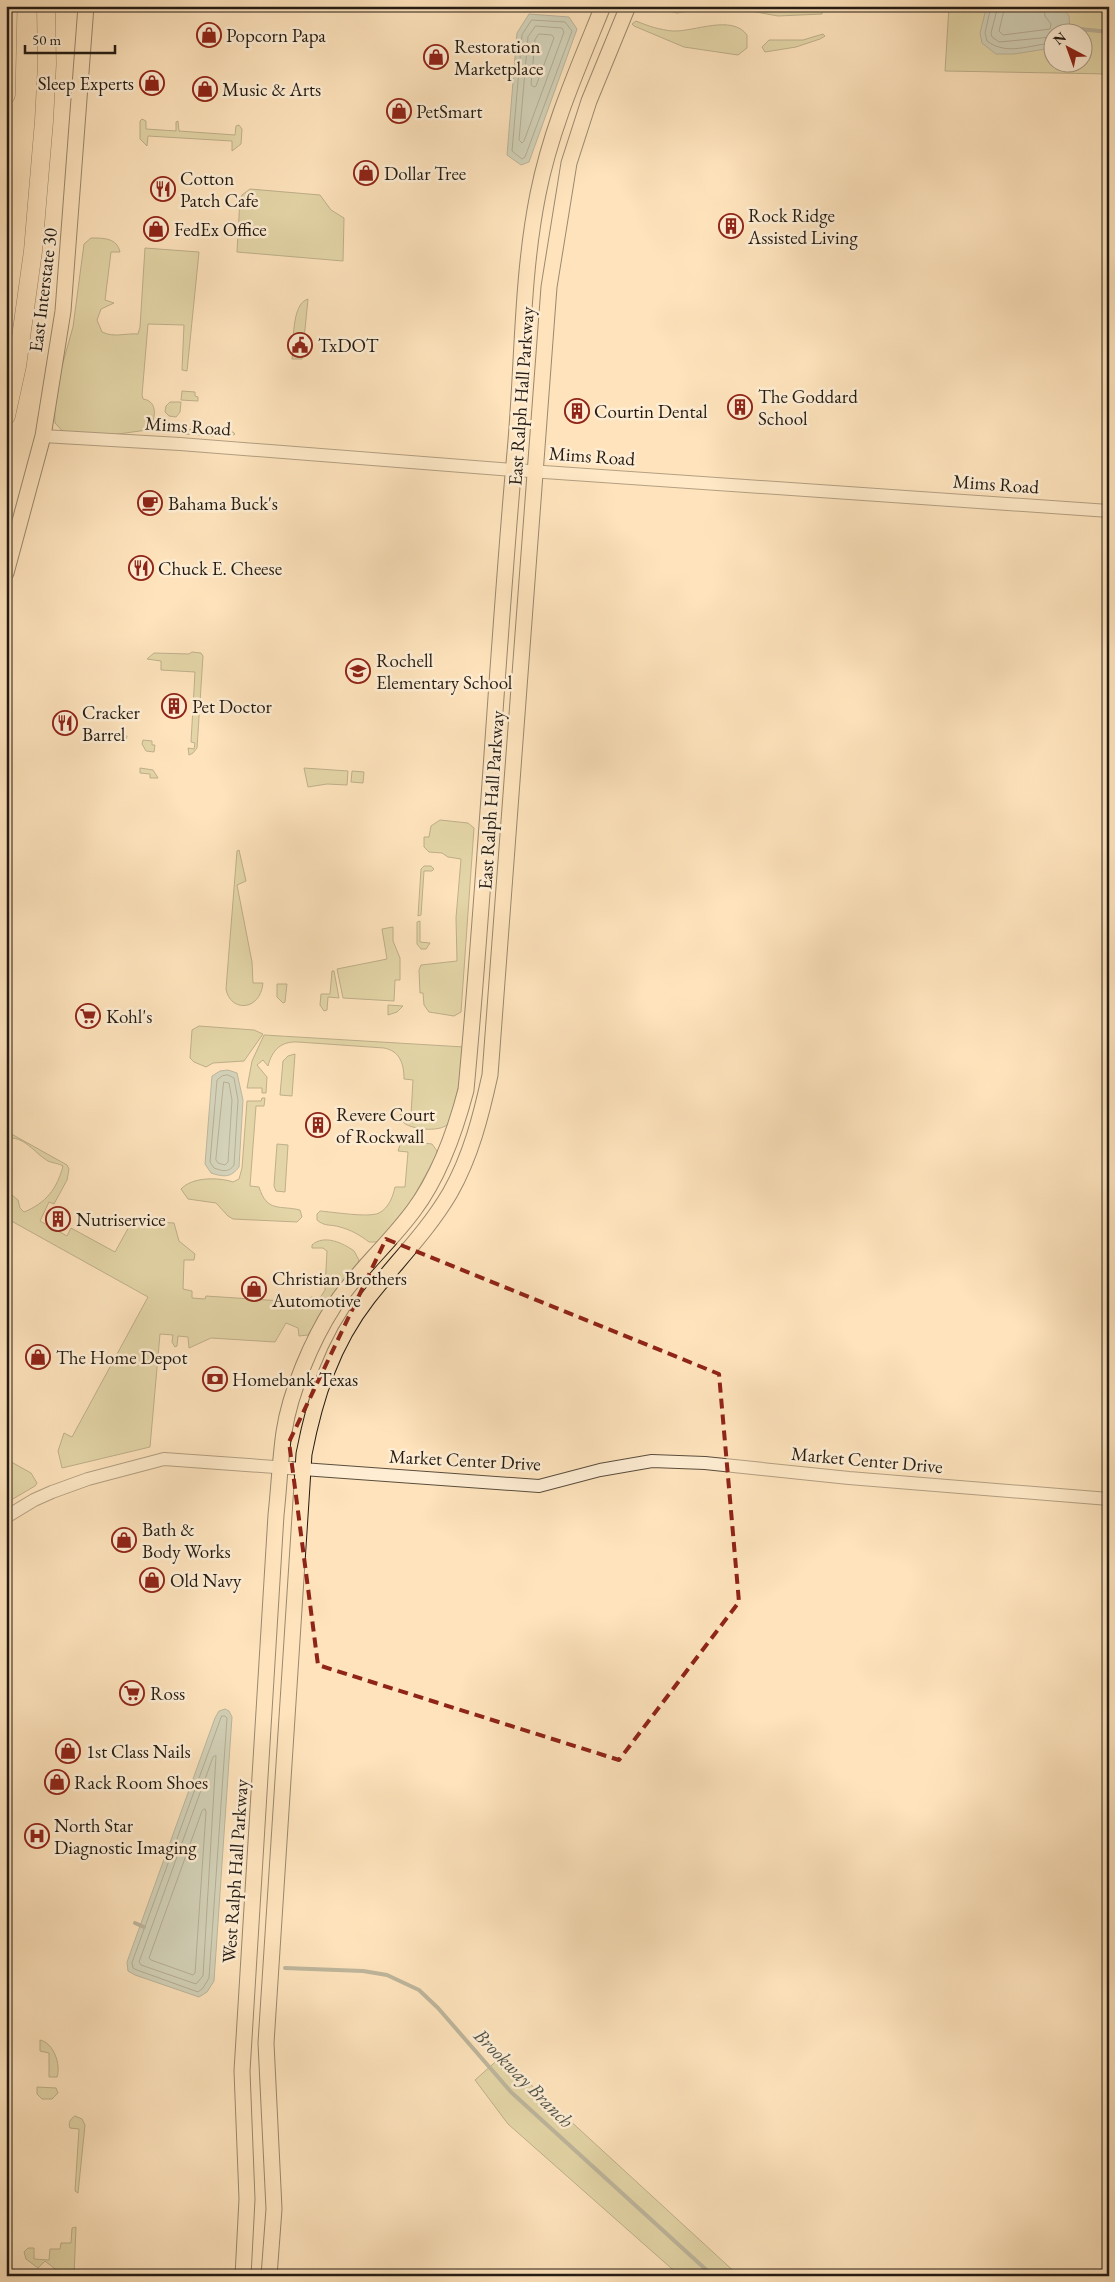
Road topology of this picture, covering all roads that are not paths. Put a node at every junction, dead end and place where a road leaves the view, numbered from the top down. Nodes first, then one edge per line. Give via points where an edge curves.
1 (8, 6) edge
2 (46, 6) edge
3 (86, 6) edge
4 (603, 6) edge
5 (628, 6) edge
6 (6, 95) edge
7 (6, 416) edge
8 (43, 436) junction
9 (513, 470) junction
10 (535, 471) junction
11 (1109, 511) edge
12 (6, 573) edge
13 (281, 1469) junction
14 (304, 1470) junction
15 (1109, 1499) edge
16 (6, 1517) edge
17 (243, 2276) edge
18 (269, 2276) edge

1 - 6 highway
2 - 7 highway via 46,73 33,251 17,366
3 - 8 main road, East Interstate 30 via 64,302
4 - 9 main road, East Ralph Hall Parkway via 569,88 538,193 527,263
5 - 10 main road, East Ralph Hall Parkway via 589,101 569,163 549,287
8 - 9 street, Mims Road
8 - 12 main road, East Interstate 30
9 - 10 street, Mims Road
9 - 13 main road, East Ralph Hall Parkway via 466,1090 457,1124 437,1172 414,1210 362,1268 325,1322 293,1399 284,1431
10 - 11 street, Mims Road
10 - 14 main road, East Ralph Hall Parkway via 490,1075 480,1123 451,1192 434,1220 368,1298 336,1348 313,1409
13 - 14 street, Market Center Drive
13 - 16 street, Market Center Drive via 164,1459 52,1492
13 - 17 main road, West Ralph Hall Parkway via 242,2071 247,2199
14 - 15 street, Market Center Drive via 539,1486 600,1470 661,1462
14 - 18 main road via 266,2044 274,2208

